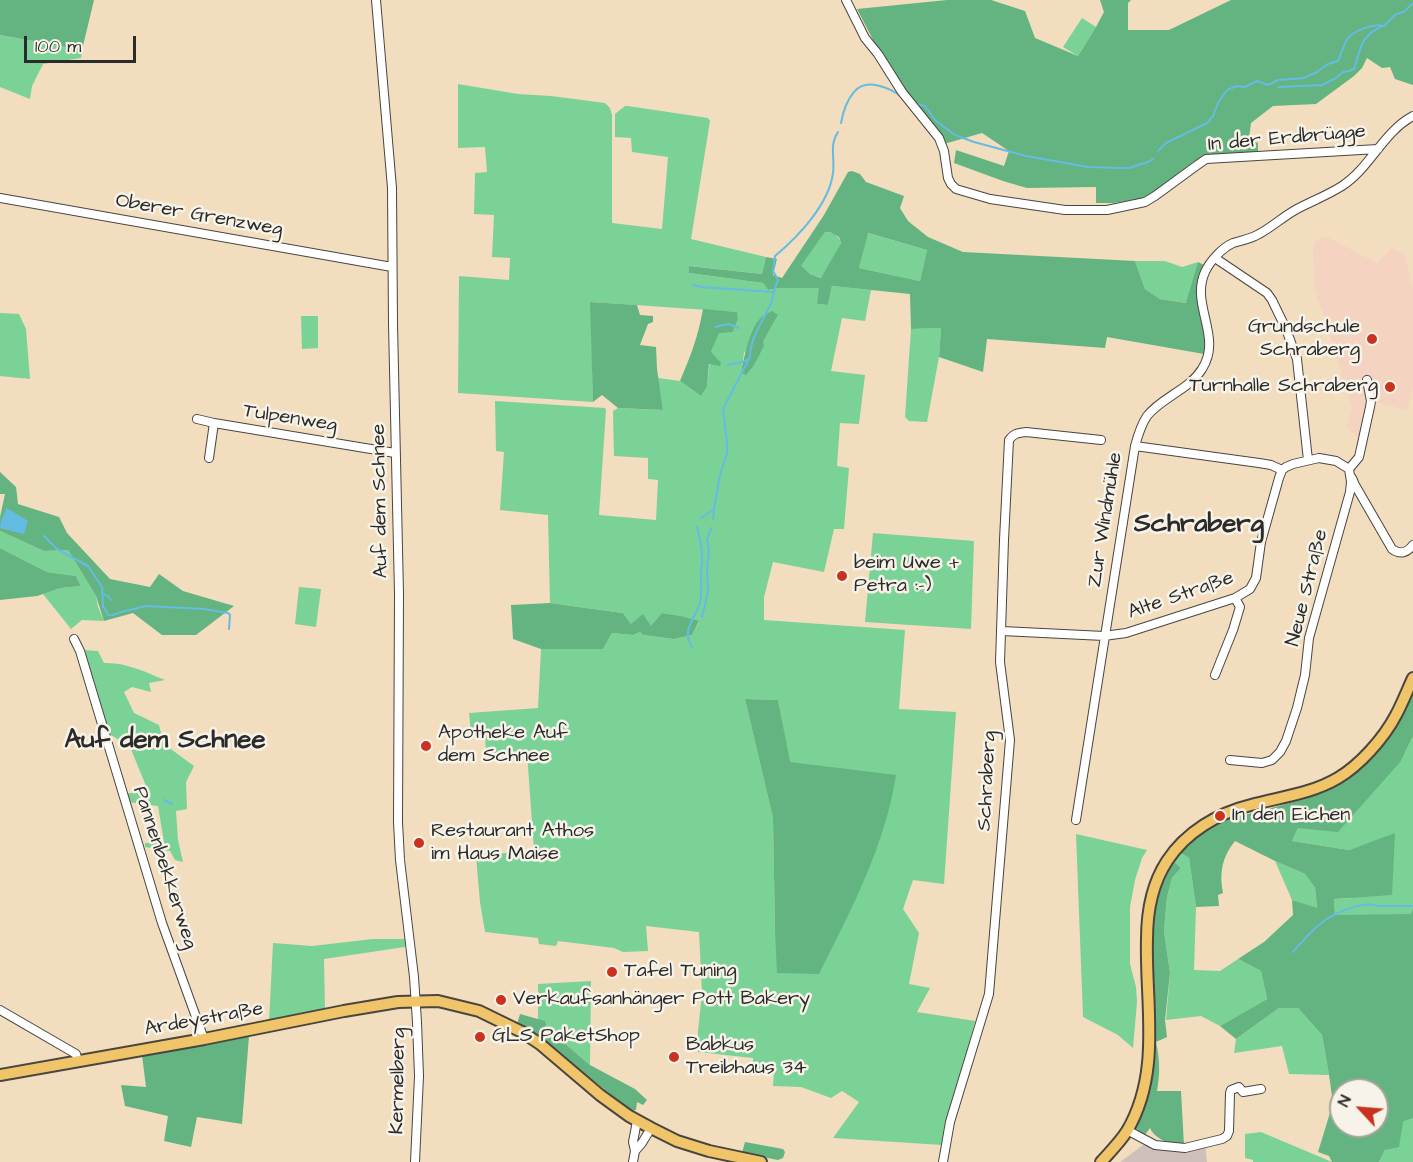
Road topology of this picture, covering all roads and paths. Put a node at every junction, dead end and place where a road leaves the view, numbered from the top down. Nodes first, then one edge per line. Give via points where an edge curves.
1 (376, 0) edge
2 (846, 0) edge
3 (1413, 116) edge
4 (1378, 148) junction
5 (0, 198) edge
6 (1215, 258) junction
7 (392, 267) junction
8 (1367, 380) dead end
9 (197, 419) dead end
10 (214, 423) junction
11 (1086, 438) junction
12 (1101, 440) dead end
13 (1135, 446) junction
14 (1084, 449) dead end
15 (396, 453) junction
16 (210, 458) dead end
17 (1308, 460) junction
18 (1349, 469) junction
19 (1282, 470) junction
20 (1413, 545) edge
21 (1235, 597) junction
22 (1002, 631) junction
23 (1104, 636) junction
24 (74, 639) dead end
25 (1215, 675) dead end
26 (1413, 678) edge
27 (1230, 760) dead end
28 (1076, 820) dead end
29 (415, 1001) junction
30 (0, 1010) edge
31 (204, 1038) junction
32 (78, 1061) junction
33 (0, 1075) edge
34 (1261, 1089) dead end
35 (637, 1121) junction
36 (651, 1128) junction
37 (1127, 1130) junction
38 (635, 1151) junction
39 (415, 1162) edge
40 (633, 1162) edge
41 (761, 1162) edge
42 (943, 1162) edge
43 (1101, 1162) edge

1 - 7 street, Auf dem Schnee via 392,188
2 - 4 street, In der Erdbrügge via 865,38 939,138 951,184 982,197 1065,210 1107,210 1145,202 1206,159
3 - 4 street, In der Erdbrügge
4 - 6 street via 1344,184 1294,210 1258,235 1226,248
5 - 7 street, Oberer Grenzweg
6 - 13 street, Zur Windmühle via 1205,271 1201,290 1210,340 1206,362 1190,383 1154,408 1139,431
6 - 17 street via 1267,293 1277,310 1297,359
7 - 15 street, Auf dem Schnee
8 - 18 street, Neue Straße via 1370,407 1359,457
9 - 10 street, Tulpenweg
10 - 15 street, Tulpenweg
10 - 16 street, Tulpenweg
11 - 12 street, Schraberg
11 - 14 street
11 - 22 street, Schraberg via 1026,432 1012,435 1009,440
13 - 19 street via 1259,463
13 - 23 street, Zur Windmühle
15 - 29 street, Auf dem Schnee via 398,822
17 - 18 street via 1328,459
17 - 19 street
18 - 20 street via 1392,549 1404,552
18 - 27 street, Neue Straße via 1350,492 1309,638 1305,675 1286,741 1272,760
19 - 21 street, Alte Straße via 1261,542 1256,578 1250,589
21 - 23 street, Alte Straße via 1126,633
21 - 25 street via 1240,607
22 - 23 street, Alte Straße
22 - 42 street, Schraberg via 1000,662 1010,740 989,994 950,1122
23 - 28 street, Zur Windmühle
24 - 31 street, Pannenbekkerweg via 162,923
26 - 37 main road via 1395,717 1372,748 1347,772 1314,789 1220,816 1186,839 1167,861 1157,880 1147,927 1147,1070 1136,1113
29 - 31 main road, Ardeystraße
29 - 35 main road, Ardeystraße via 465,1007 522,1032
29 - 39 street, Kermelberg via 419,1076
30 - 32 street via 76,1054
31 - 32 main road, Ardeystraße
32 - 33 main road, Ardeystraße
34 - 37 street via 1232,1090 1229,1131 1222,1139 1185,1148 1160,1146
35 - 36 main road, Ardeystraße
35 - 38 street
36 - 38 street
36 - 41 main road, Ardeystraße via 694,1147
37 - 43 main road
38 - 40 street

